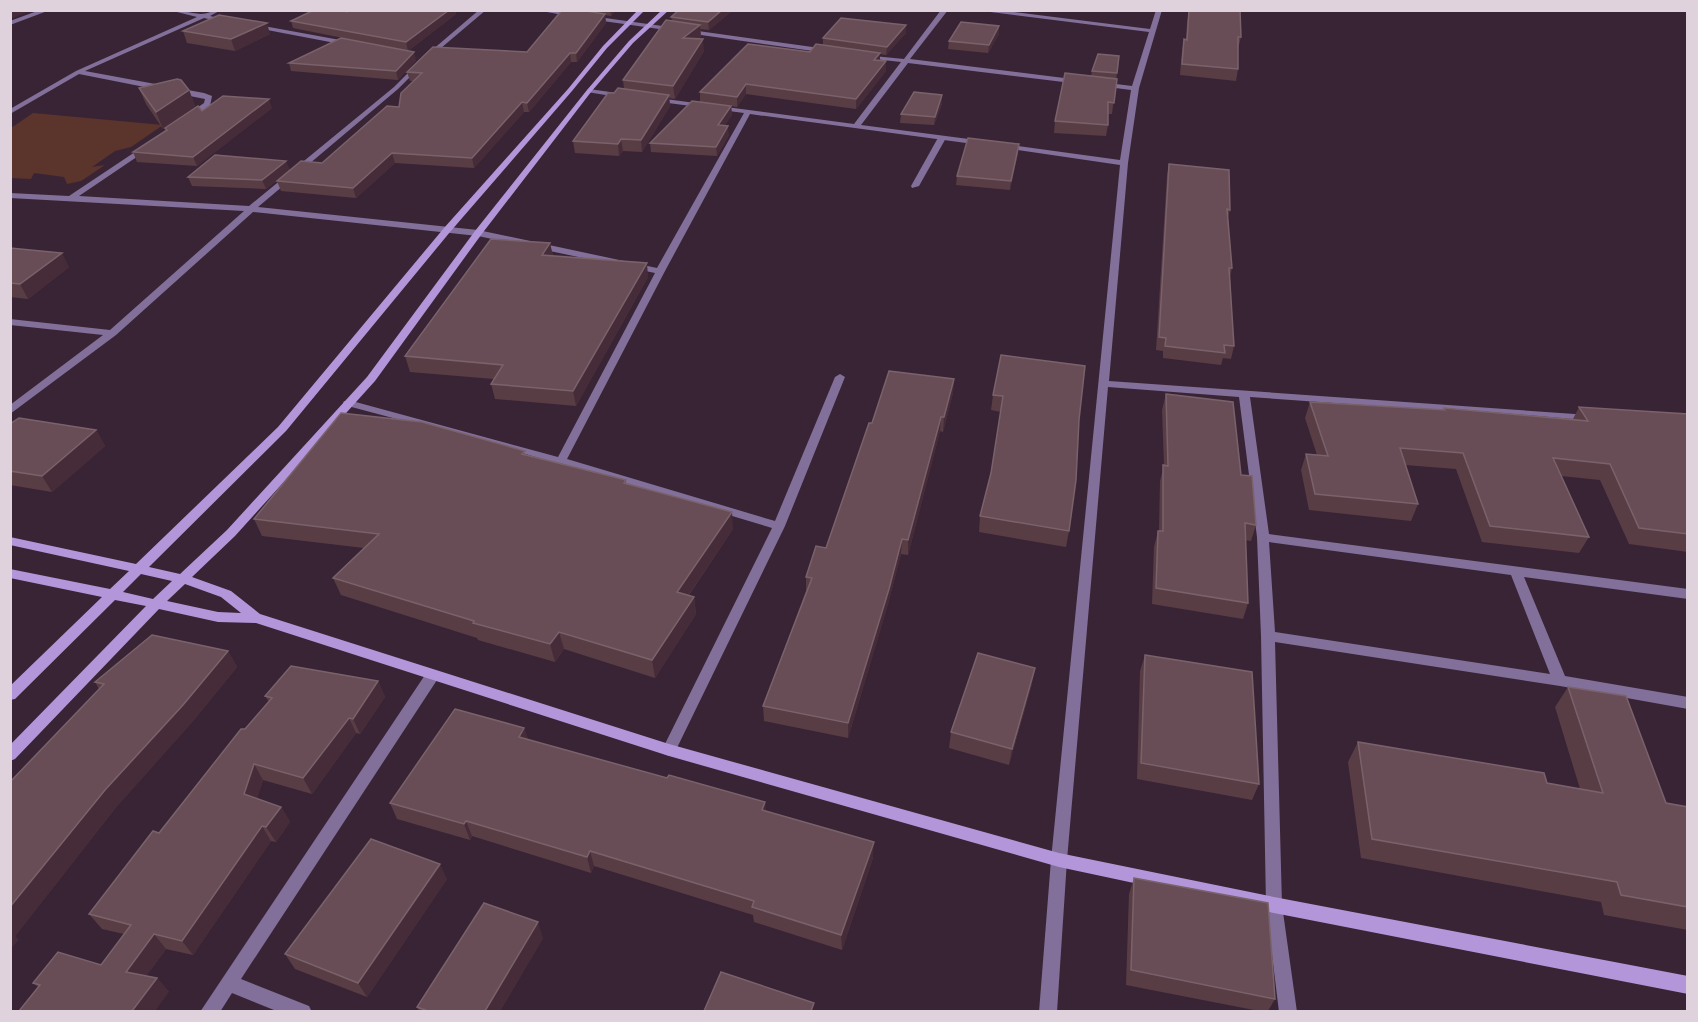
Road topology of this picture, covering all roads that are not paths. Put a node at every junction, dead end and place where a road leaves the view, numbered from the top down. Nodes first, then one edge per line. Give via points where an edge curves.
1 (47, 10) edge
2 (172, 10) edge
3 (218, 10) edge
4 (483, 10) edge
5 (538, 10) edge
6 (642, 10) edge
7 (666, 10) edge
8 (945, 10) edge
9 (978, 10) edge
10 (1159, 10) edge
11 (1009, 12) edge
12 (204, 17) junction
13 (10, 23) edge
14 (627, 23) junction
15 (649, 26) junction
16 (1154, 31) junction
17 (356, 45) edge
18 (834, 52) edge
19 (857, 55) edge
20 (414, 56) edge
21 (426, 58) junction
22 (903, 62) junction
23 (78, 72) junction
24 (1135, 88) junction
25 (589, 91) junction
26 (634, 97) edge
27 (646, 98) edge
28 (10, 112) edge
29 (748, 112) junction
30 (178, 124) edge
31 (856, 126) junction
32 (158, 138) edge
33 (942, 138) junction
34 (987, 144) edge
35 (999, 146) edge
36 (1124, 163) junction
37 (915, 186) dead end
38 (10, 195) edge
39 (71, 198) junction
40 (251, 209) junction
41 (447, 230) junction
42 (478, 233) junction
43 (660, 271) junction
44 (10, 322) edge
45 (112, 333) junction
46 (840, 377) dead end
47 (1105, 384) junction
48 (1244, 394) junction
49 (348, 403) junction
50 (10, 411) edge
51 (1606, 419) edge
52 (561, 460) junction
53 (778, 526) junction
54 (1263, 537) junction
55 (10, 540) edge
56 (139, 570) junction
57 (1515, 570) junction
58 (10, 573) edge
59 (184, 579) junction
60 (1688, 594) edge
61 (113, 595) junction
62 (157, 603) junction
63 (256, 618) junction
64 (1268, 636) junction
65 (432, 676) junction
66 (1560, 681) junction
67 (10, 695) edge
68 (1688, 703) edge
69 (669, 750) junction
70 (10, 755) edge
71 (1059, 860) junction
72 (1274, 905) junction
73 (228, 983) junction
74 (1688, 985) edge
75 (209, 1011) edge
76 (303, 1011) edge
77 (1048, 1011) edge
78 (1288, 1011) edge

1 - 13 street
2 - 12 street
3 - 12 street
4 - 21 street
5 - 14 street
6 - 14 street
7 - 15 street
8 - 22 street
9 - 11 street
10 - 16 street
11 - 16 street
12 - 17 street
12 - 23 street
14 - 15 street
14 - 41 street
15 - 18 street
15 - 25 street via 630,42
16 - 24 street
19 - 22 street
20 - 21 street
21 - 40 street via 396,88
22 - 24 street
22 - 31 street
23 - 28 street
23 - 30 street via 209,98 207,104
24 - 36 street
25 - 26 street
25 - 42 street
27 - 29 street
29 - 31 street
29 - 43 street
31 - 33 street
32 - 39 street
33 - 34 street
33 - 37 street
35 - 36 street
36 - 47 street
38 - 39 street
39 - 40 street
40 - 41 street
40 - 45 street
41 - 42 street
41 - 56 street via 282,429
42 - 43 street
42 - 49 street via 371,379
43 - 52 street
44 - 45 street
45 - 50 street
46 - 53 street
47 - 48 street
47 - 71 street
48 - 51 street
48 - 54 street
49 - 52 street
49 - 59 street via 231,533
52 - 53 street
53 - 69 street
54 - 57 street
54 - 64 street
55 - 56 street
56 - 59 street
56 - 61 street
57 - 60 street
57 - 66 street
58 - 61 street
59 - 62 street
59 - 63 street via 226,594
61 - 62 street
61 - 67 street
62 - 63 street via 218,616
62 - 70 street
63 - 65 street
64 - 66 street
64 - 72 street
65 - 69 street
65 - 73 street
66 - 68 street
69 - 71 street
71 - 72 street
71 - 77 street
72 - 74 street
72 - 78 street
73 - 75 street
73 - 76 street

